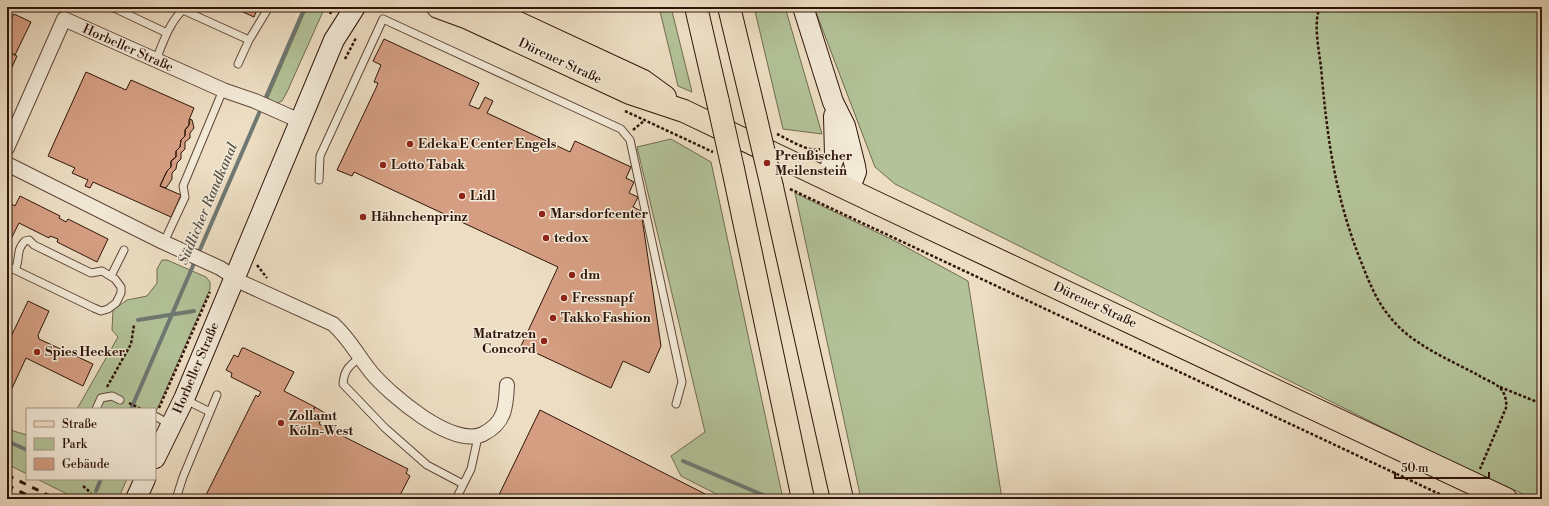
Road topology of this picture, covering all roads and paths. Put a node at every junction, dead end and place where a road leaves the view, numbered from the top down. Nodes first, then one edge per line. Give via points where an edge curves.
1 (112, 7) edge
2 (269, 7) edge
3 (438, 7) edge
4 (484, 7) edge
5 (696, 7) edge
6 (729, 7) edge
7 (803, 7) edge
8 (1320, 7) edge
9 (349, 8) edge
10 (167, 33) junction
11 (249, 40) junction
12 (156, 60) junction
13 (238, 64) dead end
14 (223, 90) junction
15 (833, 102) junction
16 (684, 111) junction
17 (300, 120) junction
18 (645, 120) dead end
19 (626, 135) junction
20 (700, 146) dead end
21 (7, 148) edge
22 (714, 153) dead end
23 (7, 164) edge
24 (826, 179) junction
25 (319, 180) dead end
26 (778, 187) junction
27 (849, 190) junction
28 (164, 242) junction
29 (124, 250) dead end
30 (111, 276) junction
31 (234, 277) junction
32 (134, 325) dead end
33 (360, 357) junction
34 (507, 385) dead end
35 (1499, 387) junction
36 (217, 395) dead end
37 (101, 398) junction
38 (184, 399) junction
39 (120, 400) joint
40 (676, 404) dead end
41 (1542, 404) edge
42 (96, 408) edge
43 (139, 408) edge
44 (210, 412) junction
45 (163, 420) edge
46 (478, 437) junction
47 (156, 453) edge
48 (145, 480) edge
49 (463, 484) junction
50 (1475, 484) junction
51 (83, 486) dead end
52 (91, 493) dead end
53 (136, 499) edge
54 (176, 499) edge
55 (456, 499) edge
56 (803, 499) edge
57 (842, 499) edge
58 (1450, 499) edge
59 (1506, 499) edge

1 - 10 lane
2 - 11 lane
3 - 16 main road, Dürener Straße via 468,18 630,93
4 - 16 main road, Dürener Straße via 643,81
5 - 56 main road, bridge
6 - 26 main road, bridge via 756,120
7 - 15 main road
8 - 35 path via 1317,29 1326,126 1337,191 1349,233 1373,290 1389,317 1401,330
9 - 17 main road, Horbeller Straße
10 - 11 lane via 183,10
10 - 12 lane
11 - 13 lane
12 - 14 street, Horbeller Straße
12 - 21 street, Horbeller Straße via 64,19
14 - 17 street, Horbeller Straße
14 - 28 lane via 183,186 185,197
15 - 24 main road via 835,154
15 - 27 main road via 845,126 855,166 856,172
16 - 24 main road, Dürener Straße
17 - 31 main road, Horbeller Straße
18 - 19 path
19 - 25 lane via 621,129 383,19 320,156
19 - 40 lane via 630,140 682,382
20 - 22 path
23 - 28 street
24 - 27 main road, Dürener Straße
26 - 57 main road
26 - 58 path
27 - 50 main road, Dürener Straße
28 - 31 street
29 - 30 lane
30 - 30 lane via 102,271 91,273 28,240 19,249 19,261 13,269 101,311 116,303 121,292 119,283
31 - 33 street via 333,324
31 - 38 main road, Horbeller Straße
32 - 37 path via 131,344
33 - 46 street via 397,398 434,425 458,434
33 - 49 lane via 344,373 343,384 385,428 427,465
34 - 46 street via 506,406 501,419 492,429
35 - 41 path
35 - 50 path via 1507,401 1506,408
36 - 44 lane
37 - 39 lane via 112,396
37 - 42 lane
38 - 44 lane
38 - 45 main road, Horbeller Straße
39 - 43 path
44 - 54 lane
45 - 47 main road, Horbeller Straße
46 - 49 lane via 471,469
48 - 53 main road
49 - 55 lane
50 - 59 main road, Dürener Straße
51 - 52 path

